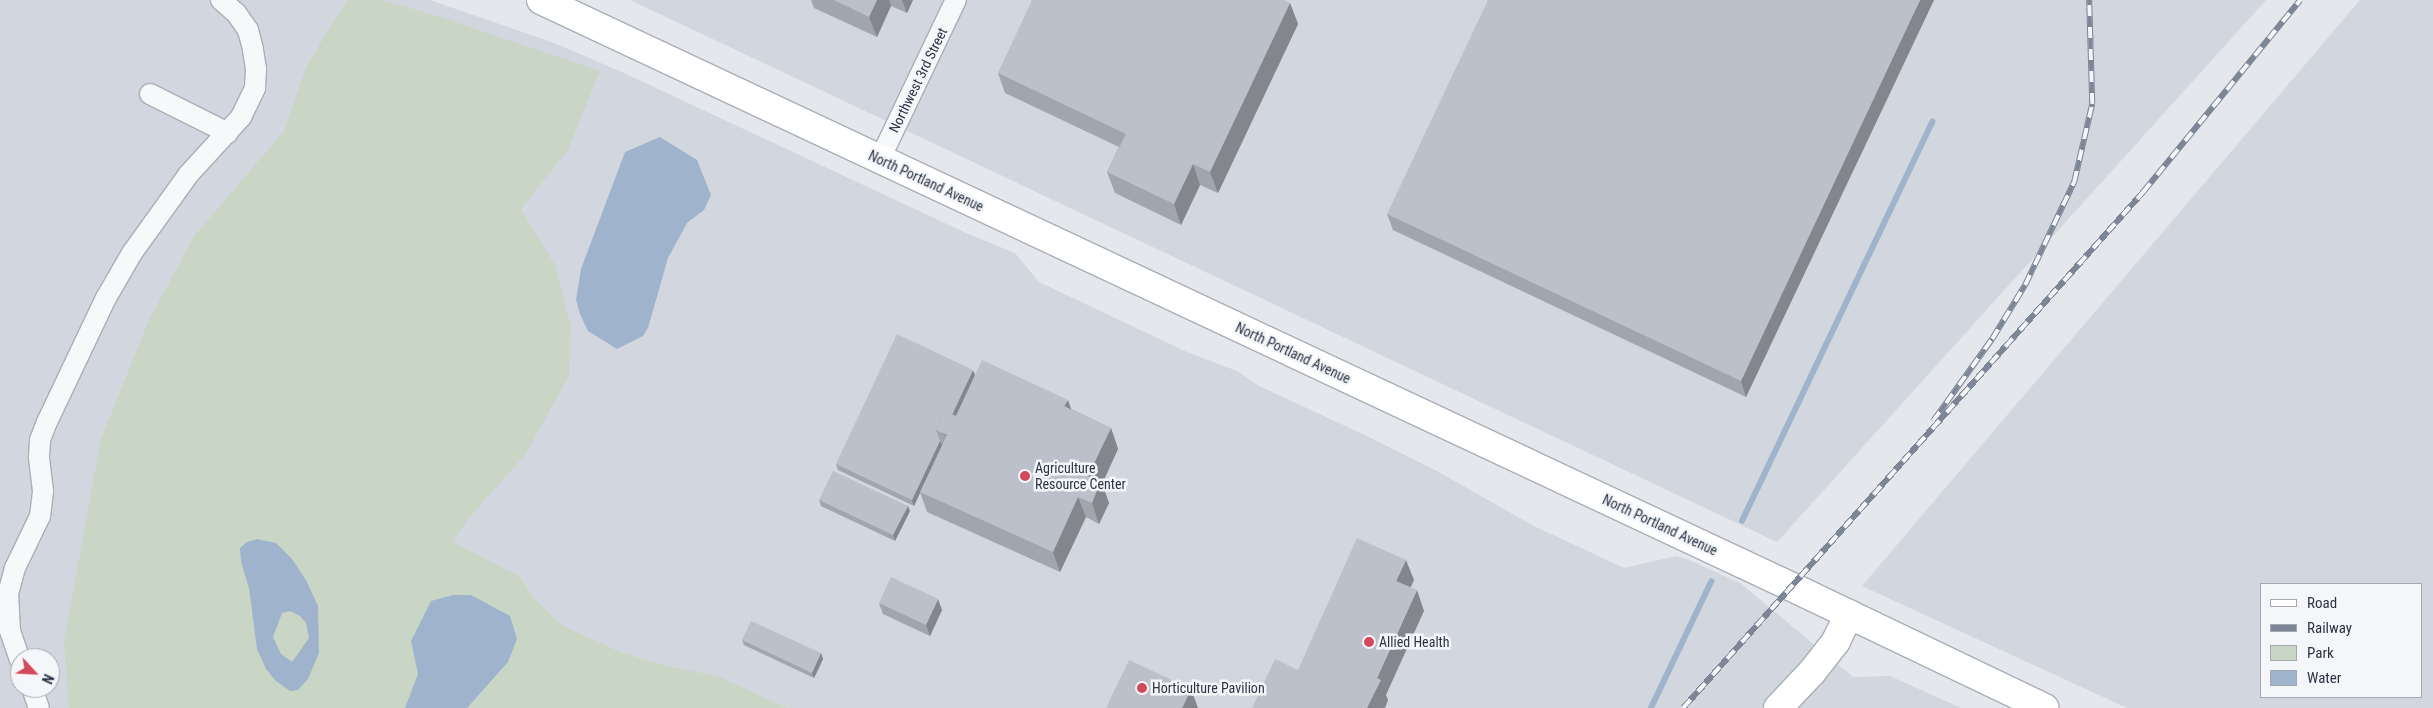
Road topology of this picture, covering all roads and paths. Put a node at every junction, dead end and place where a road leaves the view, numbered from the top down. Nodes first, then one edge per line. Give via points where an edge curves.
1 (221, 0) edge
2 (541, 0) edge
3 (956, 0) edge
4 (150, 94) dead end
5 (228, 133) junction
6 (880, 159) junction
7 (8, 565) edge
8 (1848, 614) junction
9 (16, 648) edge
10 (1778, 708) edge
11 (2044, 708) edge

1 - 5 street via 248,30 256,69 255,88 249,103
2 - 6 main road, North Portland Avenue
3 - 6 street, Northwest 3rd Street
4 - 5 street
5 - 7 street via 188,175 153,221 102,306 40,440 43,503 40,516
6 - 8 main road, North Portland Avenue
7 - 9 street via 10,632
8 - 10 main road via 1836,641
8 - 11 main road, North Portland Avenue

